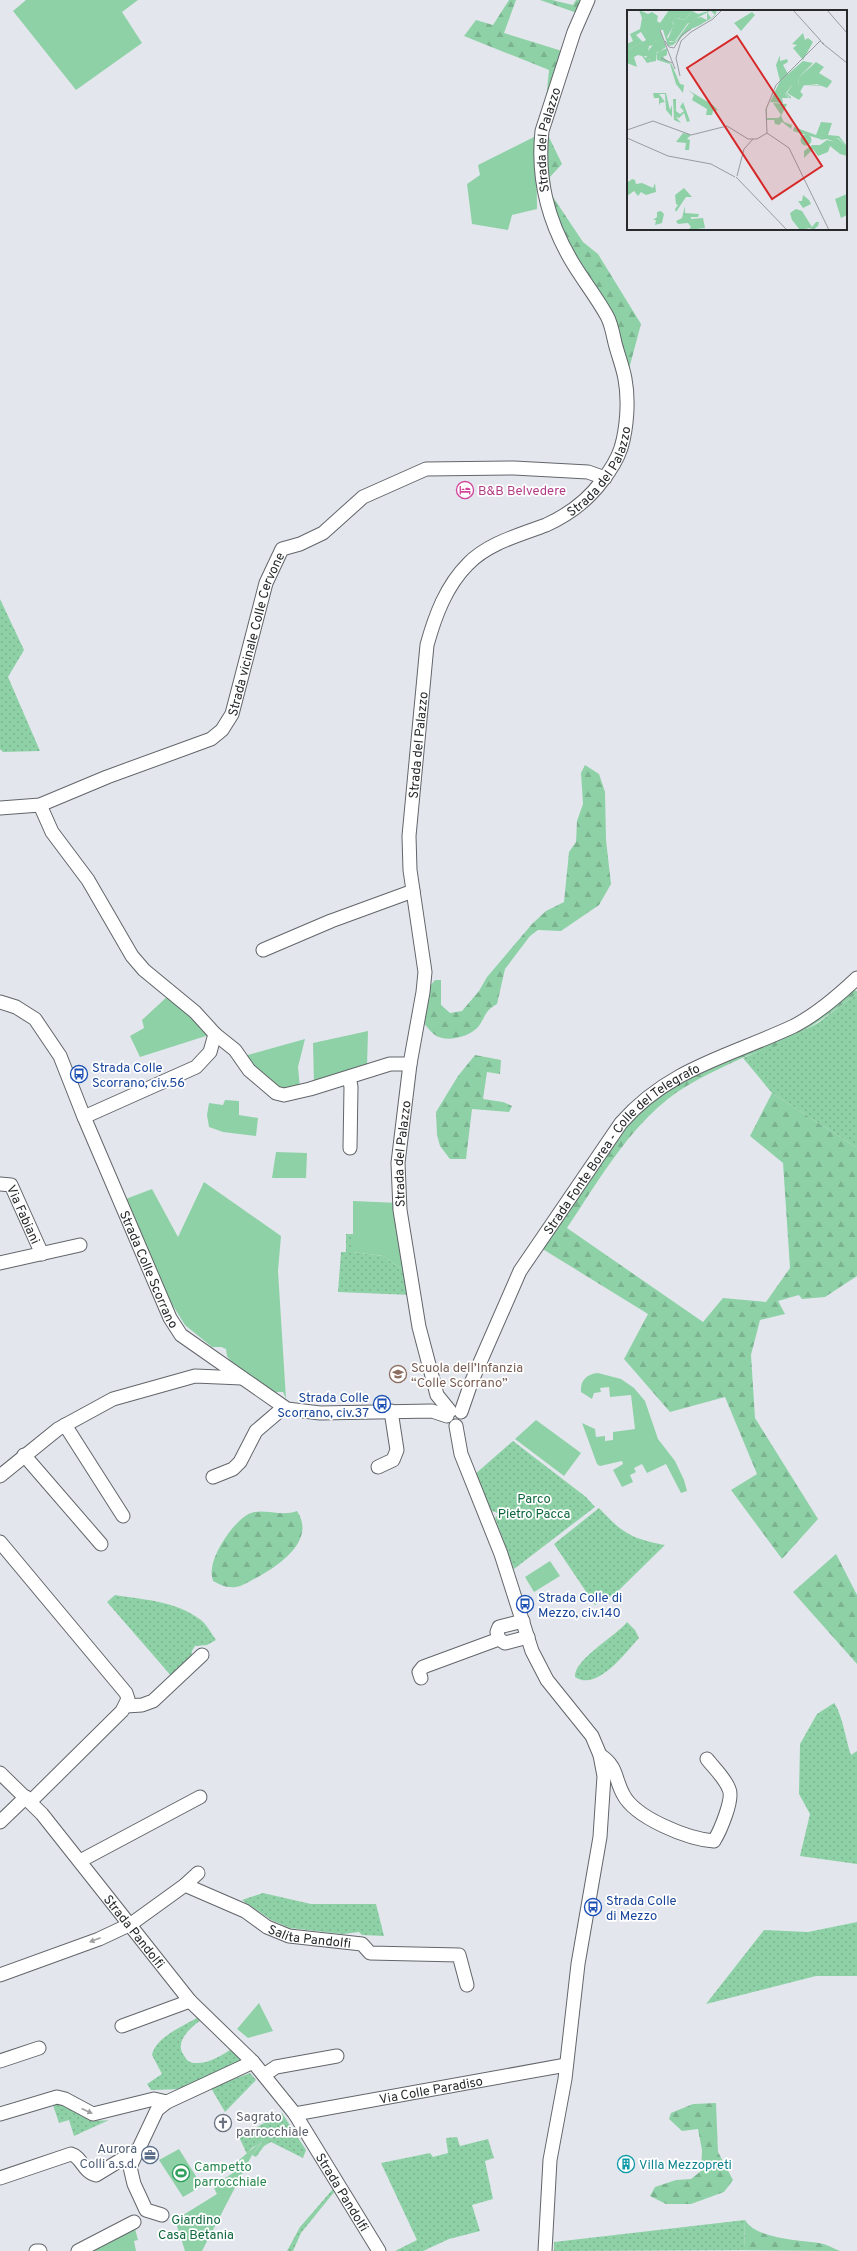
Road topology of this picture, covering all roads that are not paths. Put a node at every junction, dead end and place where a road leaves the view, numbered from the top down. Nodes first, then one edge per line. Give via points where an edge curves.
1 (588, 0) edge
2 (605, 478) junction
3 (40, 806) junction
4 (0, 808) edge
5 (413, 891) junction
6 (263, 950) dead end
7 (857, 978) edge
8 (0, 1002) edge
9 (215, 1034) junction
10 (410, 1064) junction
11 (349, 1077) junction
12 (84, 1117) junction
13 (350, 1148) dead end
14 (0, 1184) edge
15 (80, 1245) dead end
16 (42, 1254) junction
17 (0, 1263) edge
18 (242, 1378) junction
19 (284, 1408) junction
20 (391, 1411) junction
21 (453, 1412) junction
22 (65, 1425) junction
23 (24, 1455) junction
24 (378, 1467) dead end
25 (0, 1476) edge
26 (212, 1477) dead end
27 (123, 1516) dead end
28 (0, 1542) edge
29 (101, 1544) dead end
30 (523, 1621) junction
31 (528, 1637) junction
32 (499, 1640) junction
33 (202, 1655) dead end
34 (421, 1678) dead end
35 (126, 1706) junction
36 (600, 1755) junction
37 (706, 1759) dead end
38 (0, 1773) edge
39 (200, 1797) dead end
40 (28, 1800) junction
41 (0, 1822) edge
42 (80, 1861) junction
43 (198, 1872) dead end
44 (185, 1885) junction
45 (131, 1924) junction
46 (0, 1975) edge
47 (467, 1985) dead end
48 (190, 2001) junction
49 (122, 2026) dead end
50 (39, 2048) dead end
51 (337, 2056) dead end
52 (0, 2062) edge
53 (253, 2062) junction
54 (566, 2065) junction
55 (264, 2075) junction
56 (167, 2102) junction
57 (0, 2114) edge
58 (295, 2114) junction
59 (137, 2150) junction
60 (0, 2178) edge
61 (162, 2215) dead end
62 (134, 2222) dead end
63 (36, 2251) edge
64 (40, 2251) edge
65 (78, 2251) edge
66 (379, 2251) edge
67 (545, 2251) edge

1 - 2 street, Strada del Palazzo via 574,32 542,131 540,162 548,212 571,260 608,317 626,380 626,409 621,447
2 - 3 street, Strada vicinale Colle Cervone via 588,472 514,468 426,470 364,497 323,533 282,549 276,558 266,583 232,714 222,730 211,740 106,777
2 - 5 street, Strada del Palazzo via 593,493 565,515 495,545 468,563 447,592 434,618 427,645 409,836
3 - 4 street, Strada vicinale Colle Cervone
3 - 9 street via 52,832 88,880 132,956 144,970 195,1012
5 - 6 street via 331,921
5 - 10 street, Strada del Palazzo via 424,972 423,992
7 - 21 street, Strada Fonte Borea - Colle del Telegrafo via 834,999 795,1025 731,1051 664,1084 633,1109 520,1271 466,1397
8 - 12 street, Strada Colle Scorrano via 27,1012 42,1027 60,1056
9 - 11 street via 234,1050 249,1070 280,1095
9 - 12 street via 210,1052 196,1067
10 - 11 street via 390,1064
10 - 21 street, Strada del Palazzo via 398,1163 400,1210 419,1327 437,1395
11 - 13 street
12 - 18 street, Strada Colle Scorrano via 176,1329
14 - 16 street, Via Fabiani via 11,1184
15 - 16 street
16 - 17 street
18 - 19 street, Strada Colle Scorrano
18 - 22 street via 194,1376 113,1399
19 - 20 street, Strada Colle Scorrano via 320,1413
19 - 26 street via 256,1431 240,1462
20 - 21 street, Strada Colle Scorrano
20 - 24 street via 397,1450 393,1460
21 - 30 street via 449,1424 456,1426 459,1449 502,1554
22 - 23 street
22 - 27 street
23 - 25 street
23 - 29 street
28 - 35 street via 126,1693
30 - 31 street
30 - 32 street via 499,1628
31 - 32 street via 505,1643
31 - 36 street via 547,1680 592,1736
32 - 34 street via 423,1667 419,1672
33 - 35 street via 153,1701
35 - 40 street
36 - 37 street via 612,1764 630,1804 670,1830 714,1841 720,1831 731,1795 729,1787
36 - 54 street via 604,1776 600,1837 578,1964
38 - 40 street, Strada Pandolfi
39 - 42 street
40 - 41 street
40 - 42 street, Strada Pandolfi
42 - 45 street, Strada Pandolfi
43 - 44 street
44 - 45 street
44 - 47 street, Salita Pandolfi via 245,1911 267,1927 291,1936 362,1944 370,1952 459,1955
45 -> 46 street via 99,1939
45 - 48 street, Strada Pandolfi
48 - 49 street
48 - 53 street, Strada Pandolfi
50 - 52 street
51 - 55 street via 276,2067
53 - 55 street, Strada Pandolfi
53 - 56 street
54 - 58 street, Via Colle Paradiso
54 - 67 street via 550,2160
55 - 58 street, Strada Pandolfi
57 -> 56 street via 57,2097 65,2098 93,2114 154,2099
56 - 59 street via 157,2110
58 - 66 street, Strada Pandolfi
59 - 60 street via 96,2175 86,2170 71,2154
59 - 61 street via 130,2167 134,2184 146,2210
62 - 65 street
63 - 64 street

